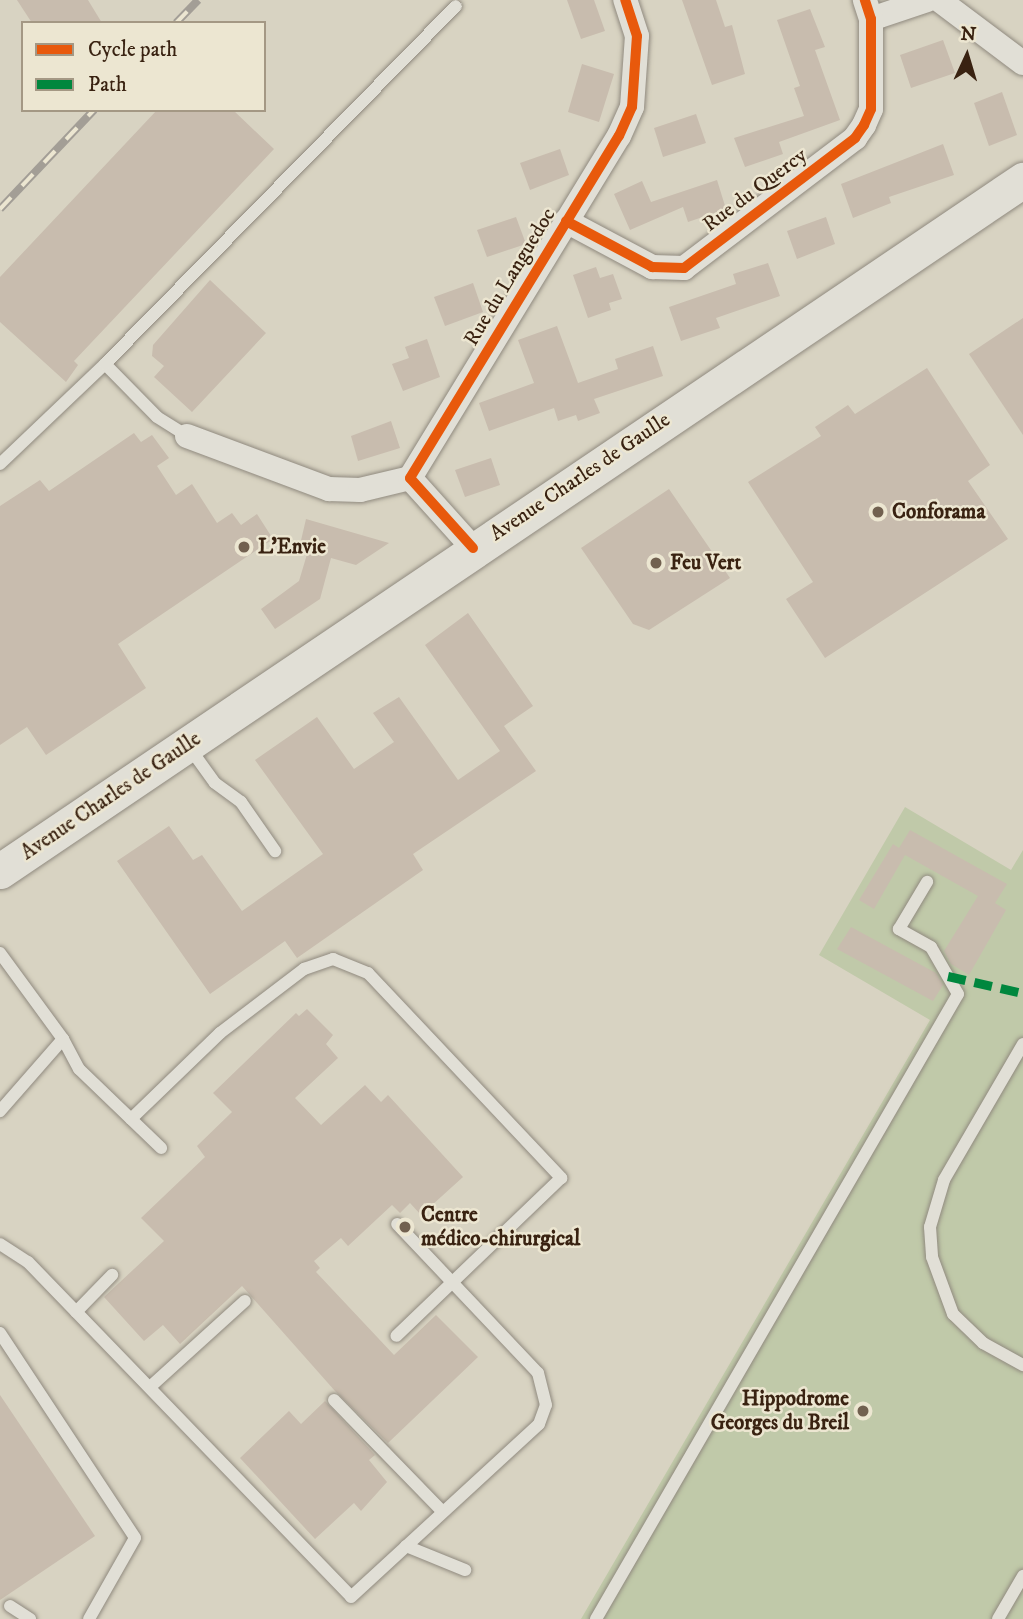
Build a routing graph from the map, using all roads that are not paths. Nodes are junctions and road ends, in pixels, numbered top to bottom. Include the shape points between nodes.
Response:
1 (625, 0) edge
2 (927, 0) edge
3 (939, 0) edge
4 (456, 6) dead end
5 (868, 10) edge
6 (1023, 64) edge
7 (1023, 180) edge
8 (566, 221) junction
9 (106, 364) junction
10 (187, 436) joint
11 (0, 464) edge
12 (410, 478) junction
13 (473, 548) junction
14 (187, 744) junction
15 (275, 851) dead end
16 (0, 871) edge
17 (927, 882) dead end
18 (0, 953) edge
19 (63, 1039) junction
20 (1023, 1044) edge
21 (0, 1111) edge
22 (131, 1119) junction
23 (161, 1148) dead end
24 (397, 1224) dead end
25 (0, 1244) edge
26 (112, 1275) dead end
27 (452, 1282) junction
28 (245, 1301) dead end
29 (76, 1312) junction
30 (0, 1334) edge
31 (396, 1336) dead end
32 (1023, 1365) edge
33 (150, 1387) junction
34 (334, 1400) dead end
35 (443, 1512) junction
36 (407, 1546) junction
37 (465, 1570) dead end
38 (1023, 1576) edge
39 (10, 1606) dead end
40 (30, 1619) edge
41 (89, 1619) edge
42 (596, 1619) edge
43 (998, 1619) edge

1 - 8 street, Rue du Languedoc via 637,36 632,107
2 - 5 street, Rue du Quercy
3 - 6 street
4 - 9 lane
5 - 8 street, Rue du Quercy via 871,108 855,138 684,268 652,267
7 - 13 main road, Avenue Charles de Gaulle
8 - 12 street, Rue du Languedoc
9 - 10 lane via 157,417
9 - 11 lane
10 - 12 street via 329,489 360,490
12 - 13 street
13 - 14 main road, Avenue Charles de Gaulle
14 - 15 lane via 215,783 241,802
14 - 16 main road, Avenue Charles de Gaulle
17 - 42 lane via 899,929 931,947 958,994
18 - 19 lane
19 - 21 lane
19 - 22 lane via 79,1069
20 - 32 lane via 944,1180 930,1227 932,1257 953,1314 983,1343
22 - 23 lane
22 - 27 lane via 220,1032 304,969 333,959 368,973 561,1178
24 - 27 lane
25 - 29 lane via 28,1262
26 - 29 lane
27 - 31 lane
27 - 35 lane via 538,1373 546,1405 539,1424
28 - 33 lane
29 - 33 lane
30 - 41 lane via 135,1538
33 - 36 lane via 351,1597
34 - 35 lane
35 - 36 lane
36 - 37 lane
38 - 43 lane
39 - 40 lane

